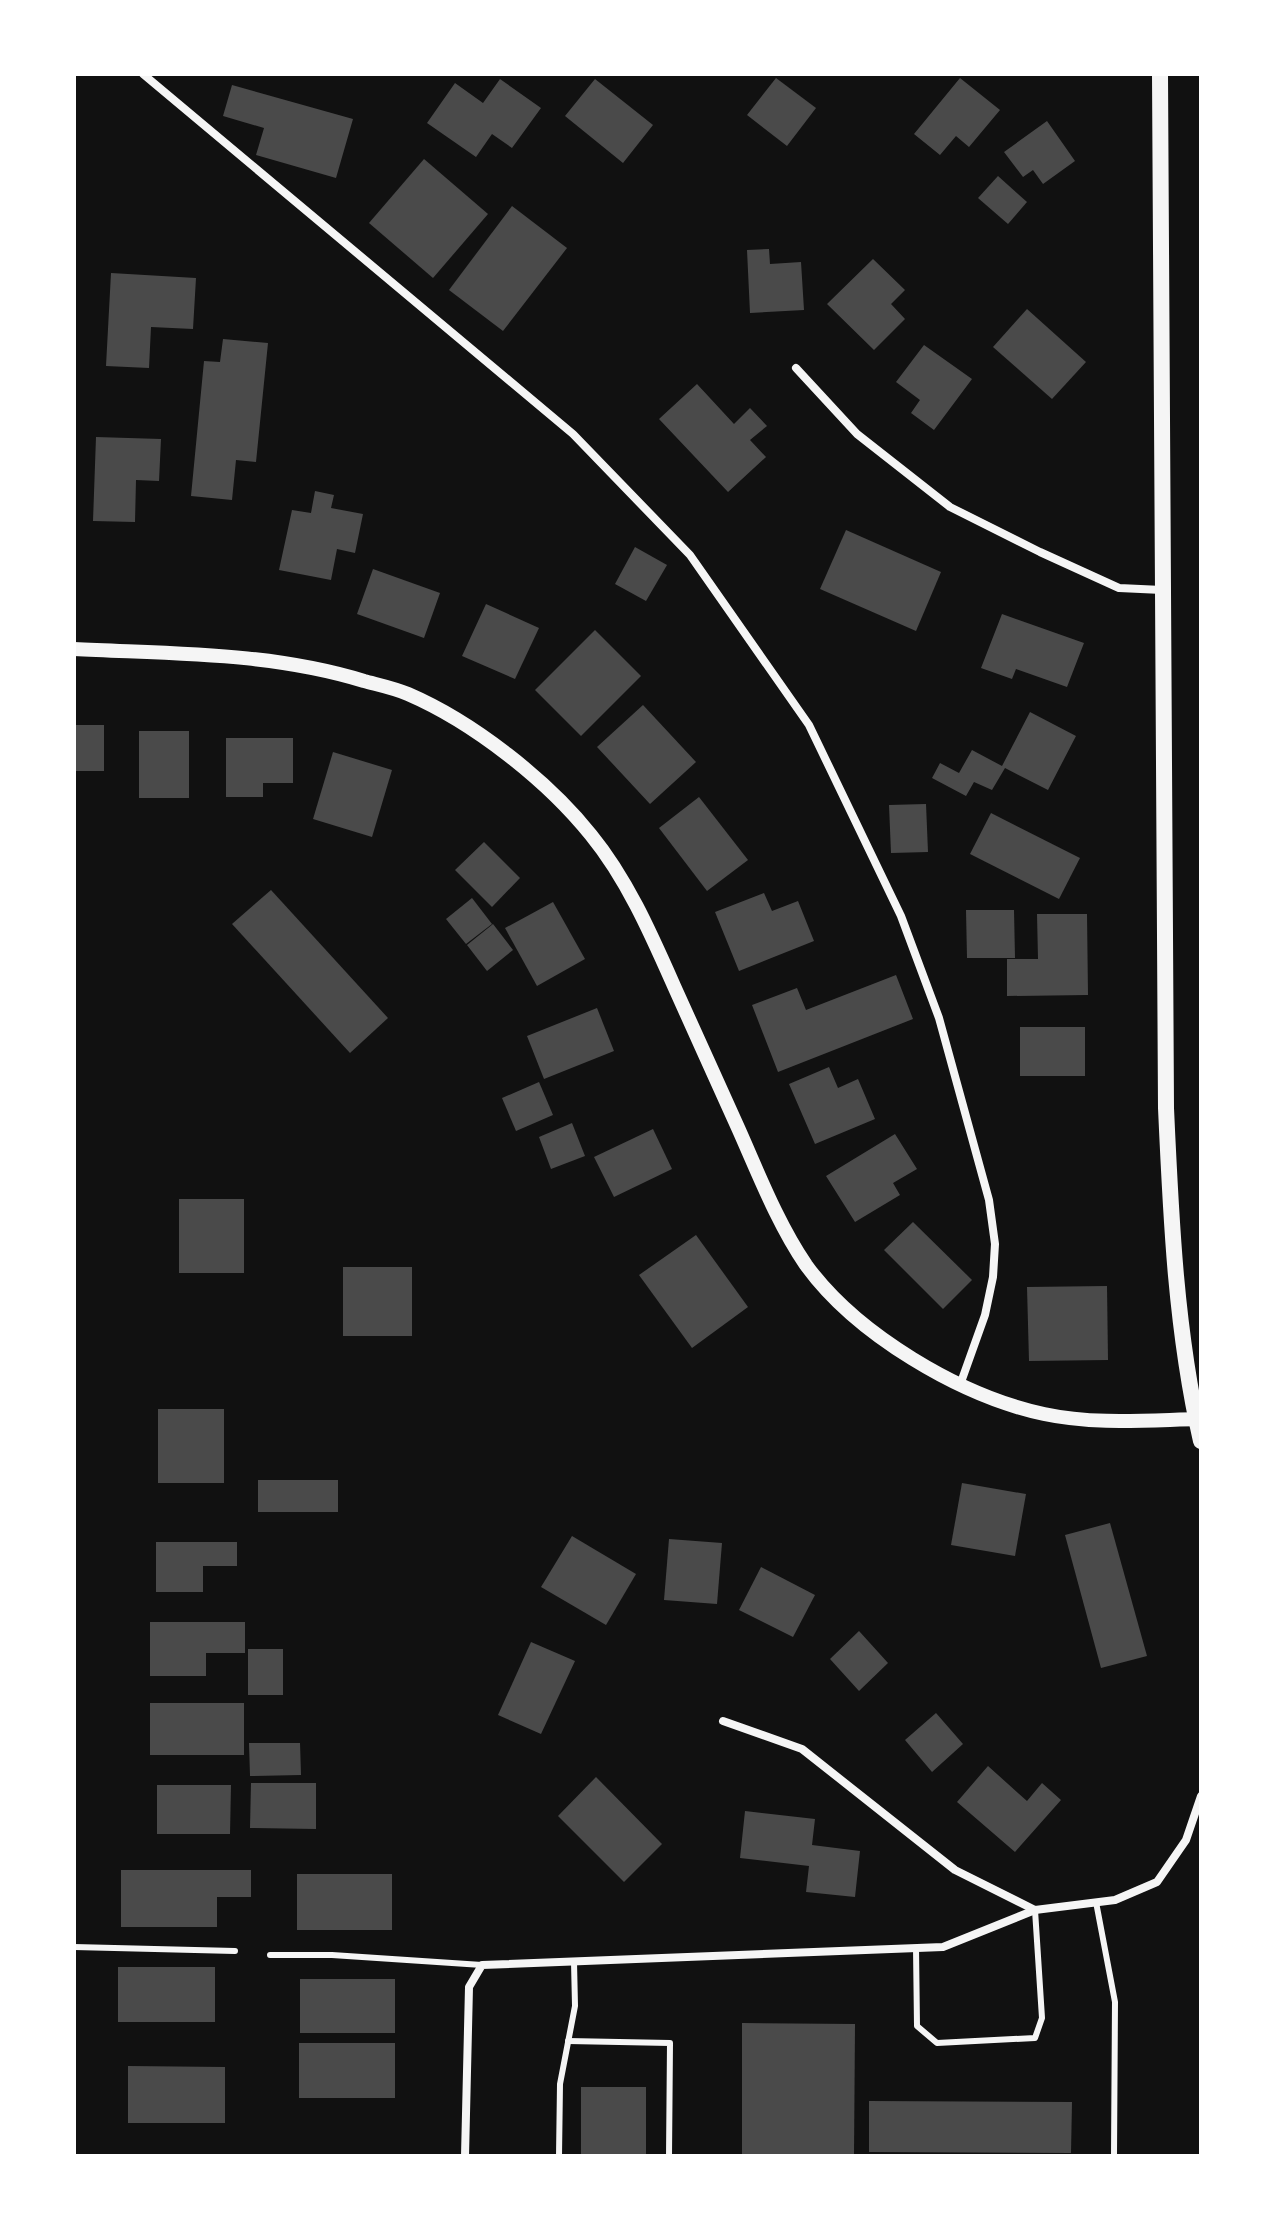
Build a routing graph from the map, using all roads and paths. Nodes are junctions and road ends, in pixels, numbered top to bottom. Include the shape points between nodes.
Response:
1 (143, 74) edge
2 (1160, 74) edge
3 (796, 368) dead end
4 (1162, 590) junction
5 (74, 649) edge
6 (960, 1385) junction
7 (1198, 1419) edge
8 (1201, 1441) edge
9 (723, 1721) dead end
10 (1201, 1796) edge
11 (1096, 1902) junction
12 (1035, 1910) junction
13 (74, 1947) edge
14 (916, 1948) junction
15 (235, 1951) dead end
16 (270, 1955) dead end
17 (574, 1962) junction
18 (482, 1965) junction
19 (568, 2041) junction
20 (465, 2156) edge
21 (559, 2156) edge
22 (669, 2156) edge
23 (1114, 2156) edge

1 - 6 street via 573,434 690,555 809,725 901,916 939,1018 989,1200 993,1277
2 - 4 main road
3 - 4 street via 857,434 950,507 1119,588
4 - 7 main road via 1169,1188 1179,1315
5 - 6 street via 260,658 326,669 407,693 459,721 544,786 591,835 625,885 805,1263 834,1299 872,1329
6 - 7 street via 1042,1414 1090,1421
7 - 8 main road
9 - 12 street via 802,1749 955,1870
10 - 11 street via 1186,1840 1157,1882 1115,1900
11 - 12 street
11 - 23 lane via 1115,2002
12 - 14 street via 943,1947
12 - 14 lane via 1042,2018 1035,2038 937,2043 917,2026
13 - 15 lane
14 - 17 street
16 - 18 lane
17 - 18 street
17 - 19 lane via 575,2006
18 - 20 street via 469,1987
19 - 21 lane via 560,2084
19 - 22 lane via 670,2043

